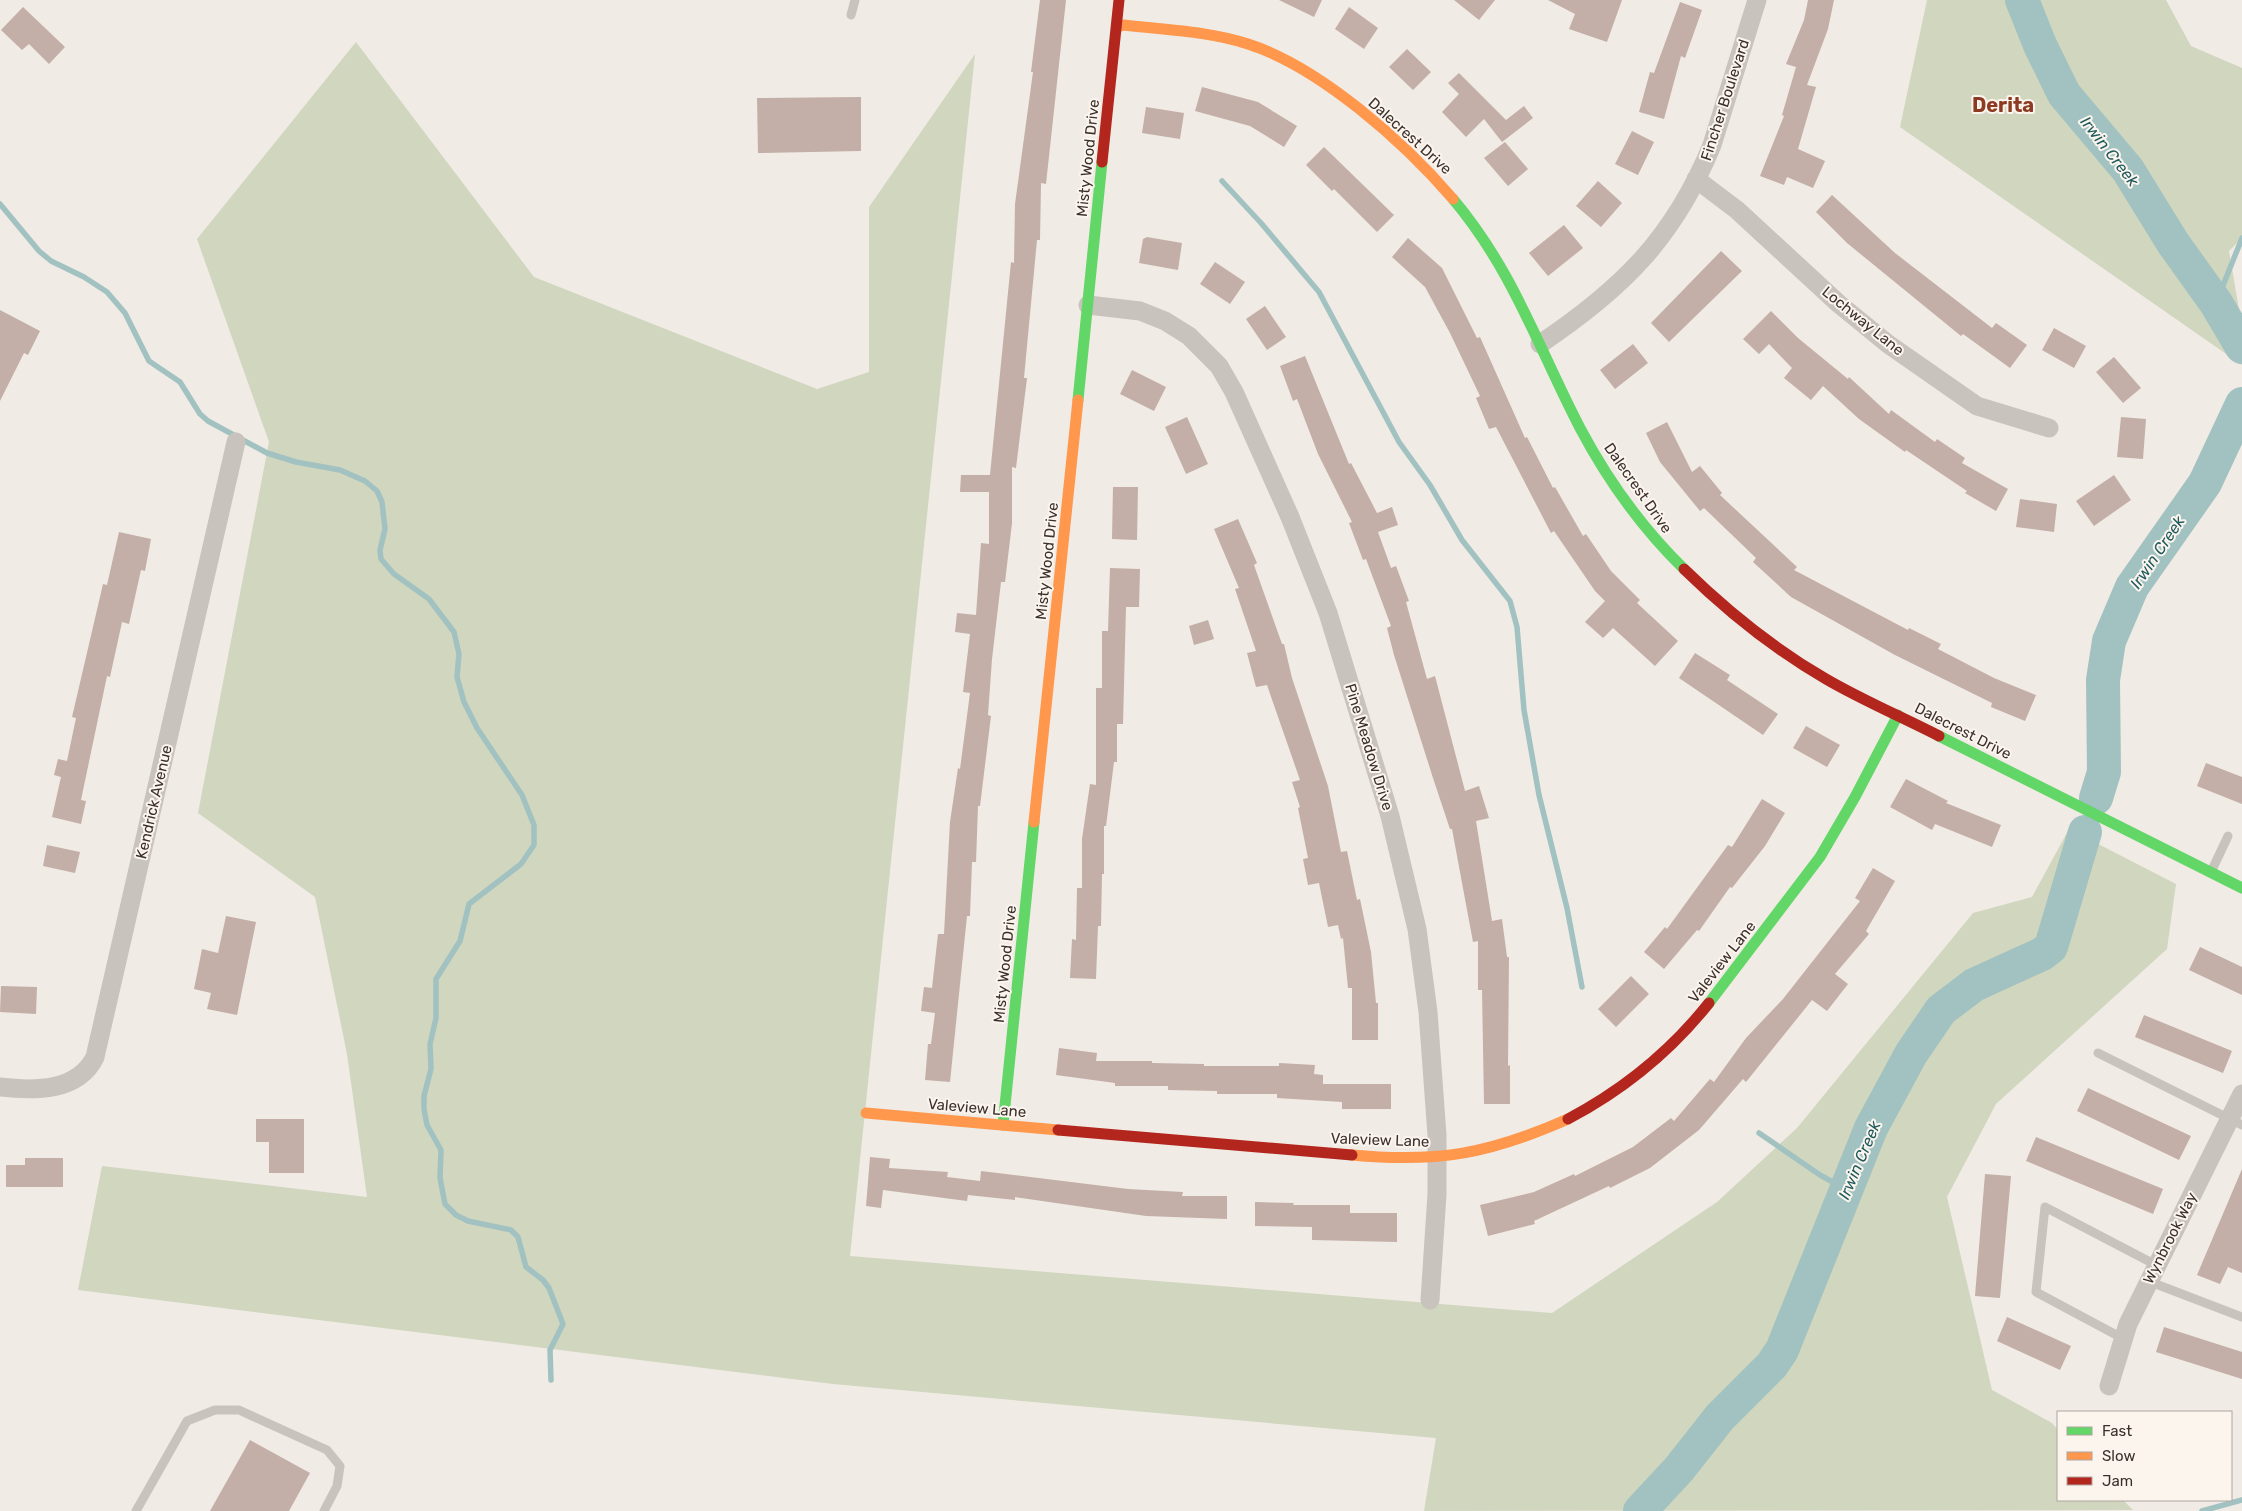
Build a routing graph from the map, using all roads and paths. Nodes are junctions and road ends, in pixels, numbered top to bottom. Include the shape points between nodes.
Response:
1 (855, 0) edge
2 (1119, 0) edge
3 (1757, 0) edge
4 (851, 15) dead end
5 (1116, 27) junction
6 (1696, 179) junction
7 (1088, 305) junction
8 (1540, 344) junction
9 (2049, 428) dead end
10 (236, 442) dead end
11 (1898, 715) junction
12 (2228, 836) dead end
13 (2211, 872) junction
14 (2242, 888) edge
15 (2098, 1053) dead end
16 (0, 1087) edge
17 (2242, 1094) edge
18 (866, 1113) dead end
19 (2236, 1122) edge
20 (1003, 1125) junction
21 (1437, 1158) junction
22 (2152, 1273) junction
23 (1430, 1300) dead end
24 (2242, 1318) edge
25 (2122, 1338) junction
26 (2108, 1386) dead end
27 (136, 1511) edge
28 (324, 1511) edge

1 - 4 lane
2 - 5 street, Misty Wood Drive
3 - 6 street, Fincher Boulevard via 1712,145
5 - 7 street, Misty Wood Drive
5 - 8 street, Dalecrest Drive via 1124,25 1219,36 1249,44 1309,72 1336,91 1418,160 1454,198 1512,284
6 - 8 street, Fincher Boulevard via 1671,223 1626,278 1578,318
6 - 9 street, Lochway Lane via 1737,210 1888,344 1977,406
7 - 20 street, Misty Wood Drive
7 - 21 street, Pine Meadow Drive via 1140,311 1164,321 1189,336 1210,356 1234,392 1290,517 1344,662 1402,860 1424,976
8 - 11 street, Dalecrest Drive via 1578,424 1606,473 1662,548 1732,616 1776,648 1826,679
10 - 16 street, Kendrick Avenue via 95,1057 85,1072 67,1083 49,1088
11 - 13 street, Dalecrest Drive
11 - 21 street, Valeview Lane via 1849,808 1807,876 1699,1016 1662,1055 1634,1079 1573,1117 1502,1144
12 - 13 lane
13 - 14 street, Dalecrest Drive
15 - 19 lane
17 - 19 street, Wynbrook Way
18 - 20 street, Valeview Lane
19 - 22 street, Wynbrook Way
20 - 21 street, Valeview Lane via 1382,1158
21 - 23 street, Pine Meadow Drive
22 - 24 lane
22 - 25 street, Wynbrook Way
22 - 25 lane via 2045,1207 2036,1292
25 - 26 street, Wynbrook Way
27 - 28 lane via 187,1421 215,1410 239,1410 327,1450 340,1466 337,1486

